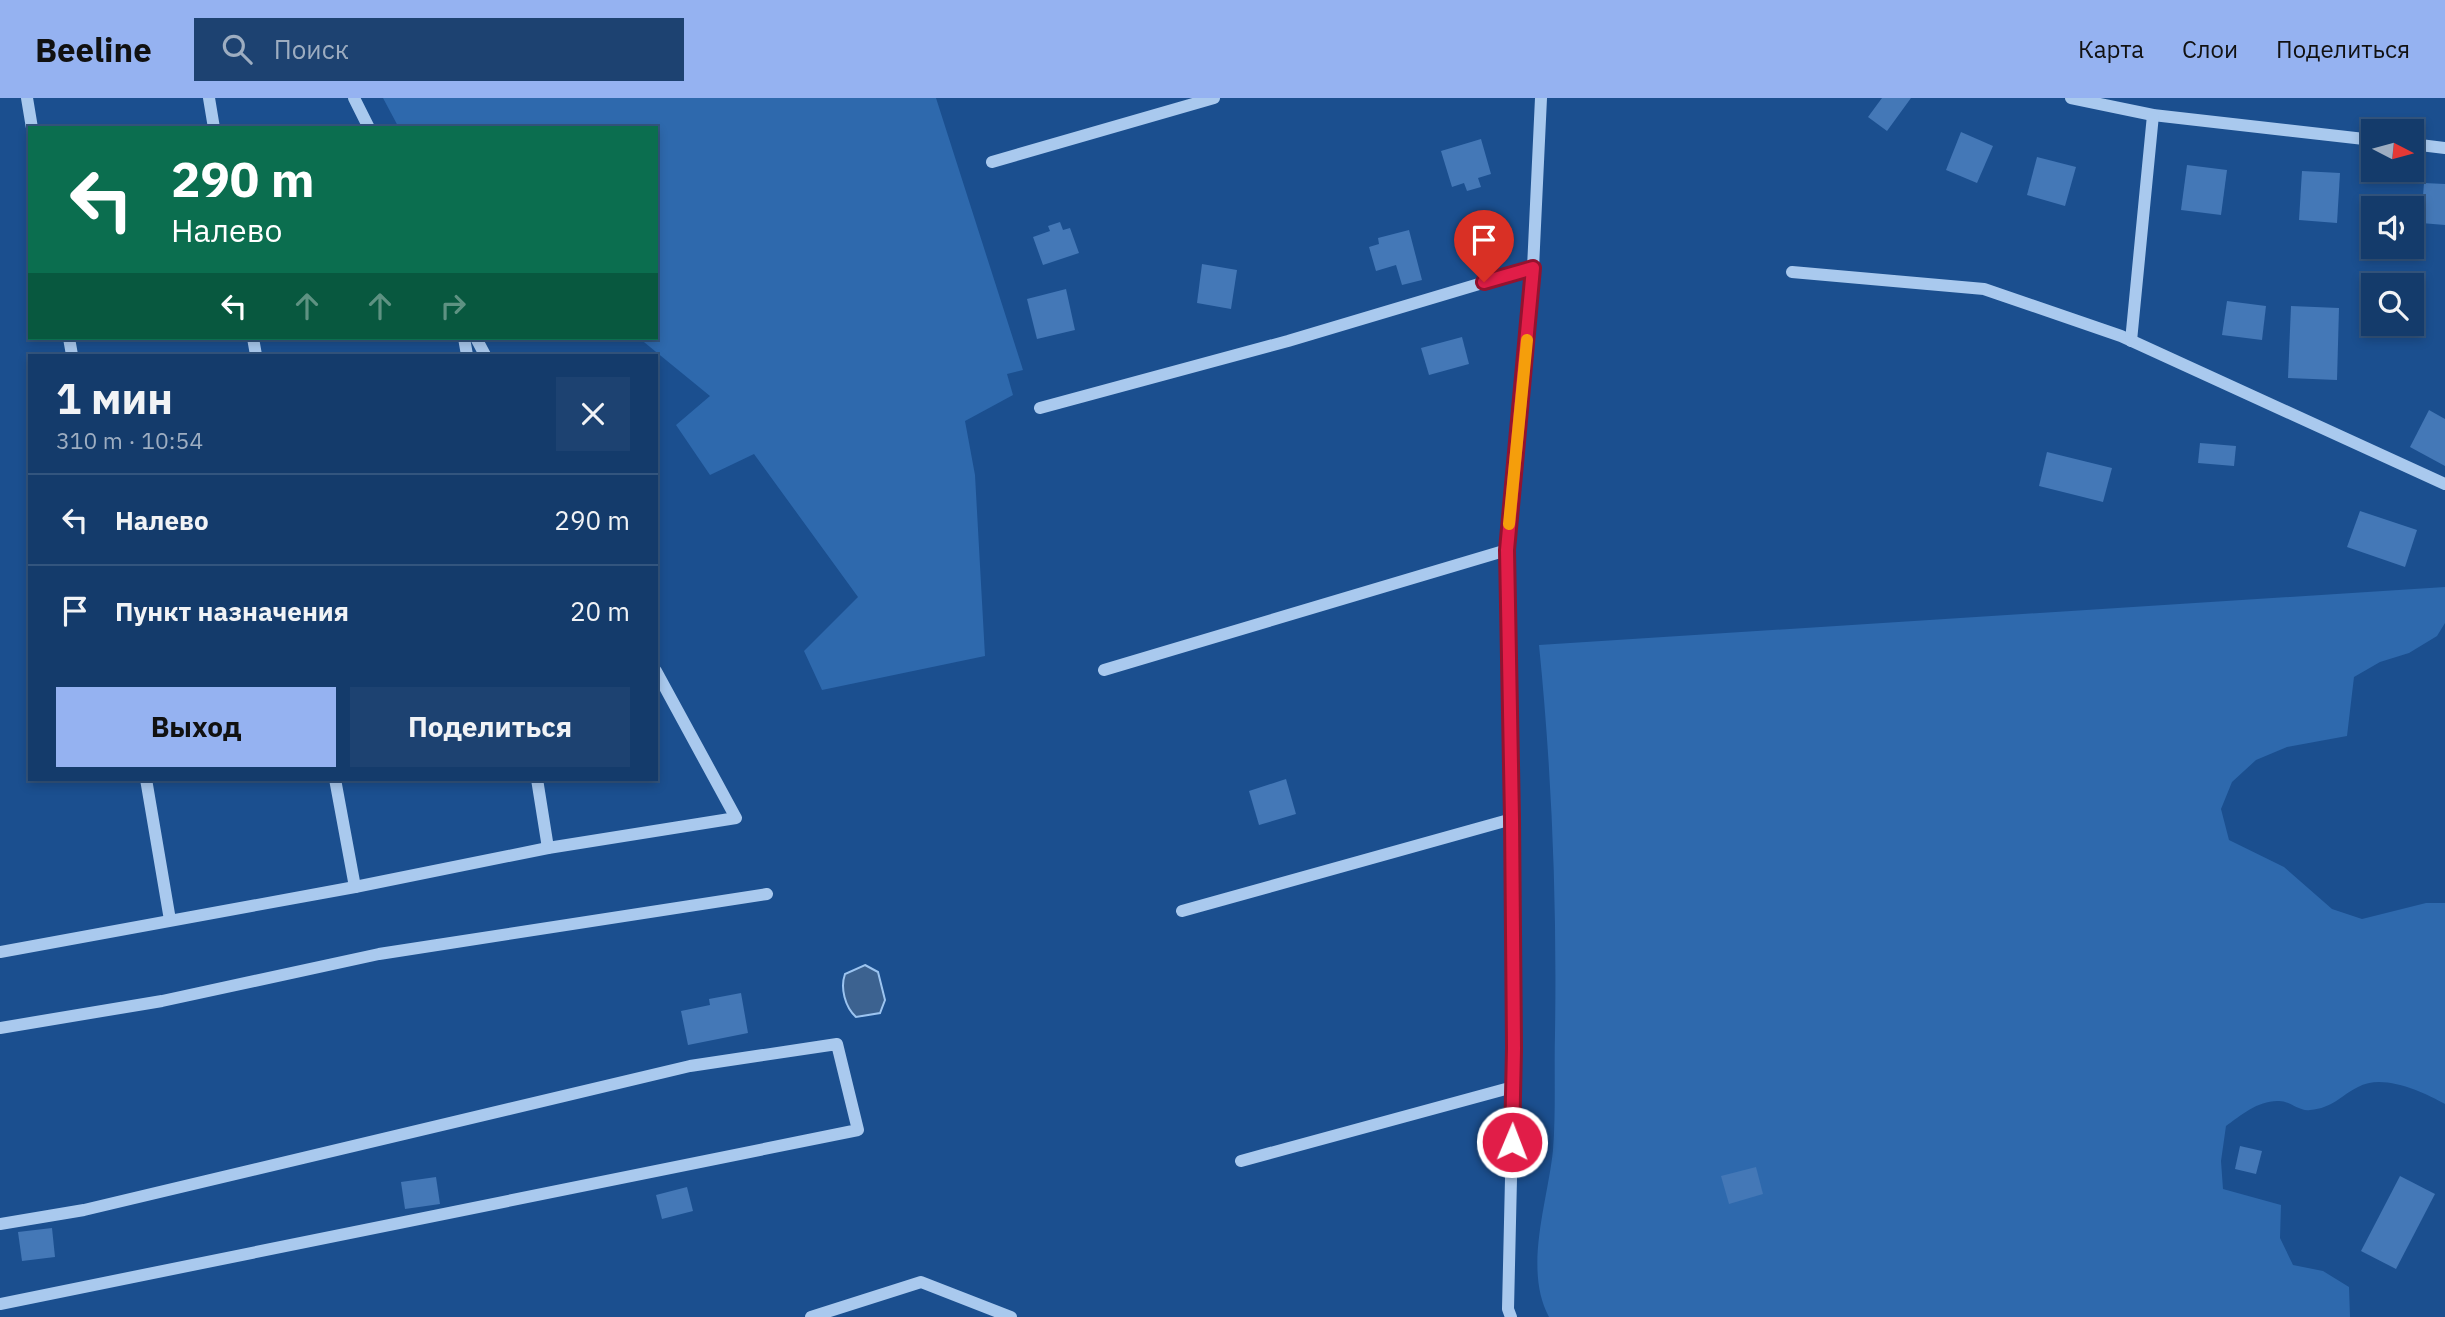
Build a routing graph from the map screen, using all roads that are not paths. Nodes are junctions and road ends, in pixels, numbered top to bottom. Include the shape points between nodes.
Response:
1 (27, 98) edge
2 (209, 98) edge
3 (354, 98) edge
4 (1214, 98) edge
5 (1541, 98) edge
6 (2071, 98) edge
7 (2153, 116) junction
8 (32, 126) edge
9 (214, 126) edge
10 (368, 126) edge
11 (2361, 138) edge
12 (2424, 145) edge
13 (2445, 148) edge
14 (992, 162) dead end
15 (1533, 268) junction
16 (1792, 272) dead end
17 (2131, 341) junction
18 (1040, 408) dead end
19 (2445, 484) edge
20 (1507, 550) junction
21 (1104, 670) dead end
22 (658, 675) edge
23 (146, 781) edge
24 (335, 781) edge
25 (537, 781) edge
26 (1512, 819) junction
27 (548, 848) junction
28 (355, 887) junction
29 (767, 894) dead end
30 (1182, 911) dead end
31 (170, 920) junction
32 (0, 952) edge
33 (0, 1028) edge
34 (1513, 1087) junction
35 (1241, 1161) dead end
36 (0, 1224) edge
37 (0, 1304) edge
38 (811, 1317) edge
39 (1011, 1317) edge
40 (1511, 1317) edge

1 - 8 street
2 - 9 street
3 - 10 street
4 - 14 street
5 - 15 street
6 - 7 street
7 - 11 street
7 - 17 street
12 - 13 street
15 - 18 street
15 - 20 street
16 - 17 street via 1984,289
17 - 19 street
20 - 21 street
20 - 26 street
22 - 27 street via 736,818
23 - 31 street
24 - 28 street
25 - 27 street
26 - 30 street
26 - 34 street
27 - 28 street
28 - 31 street
29 - 33 street via 379,954 162,1001
31 - 32 street
34 - 35 street
34 - 40 street
36 - 37 street via 84,1210 690,1066 837,1044 858,1130
38 - 39 street via 921,1282

